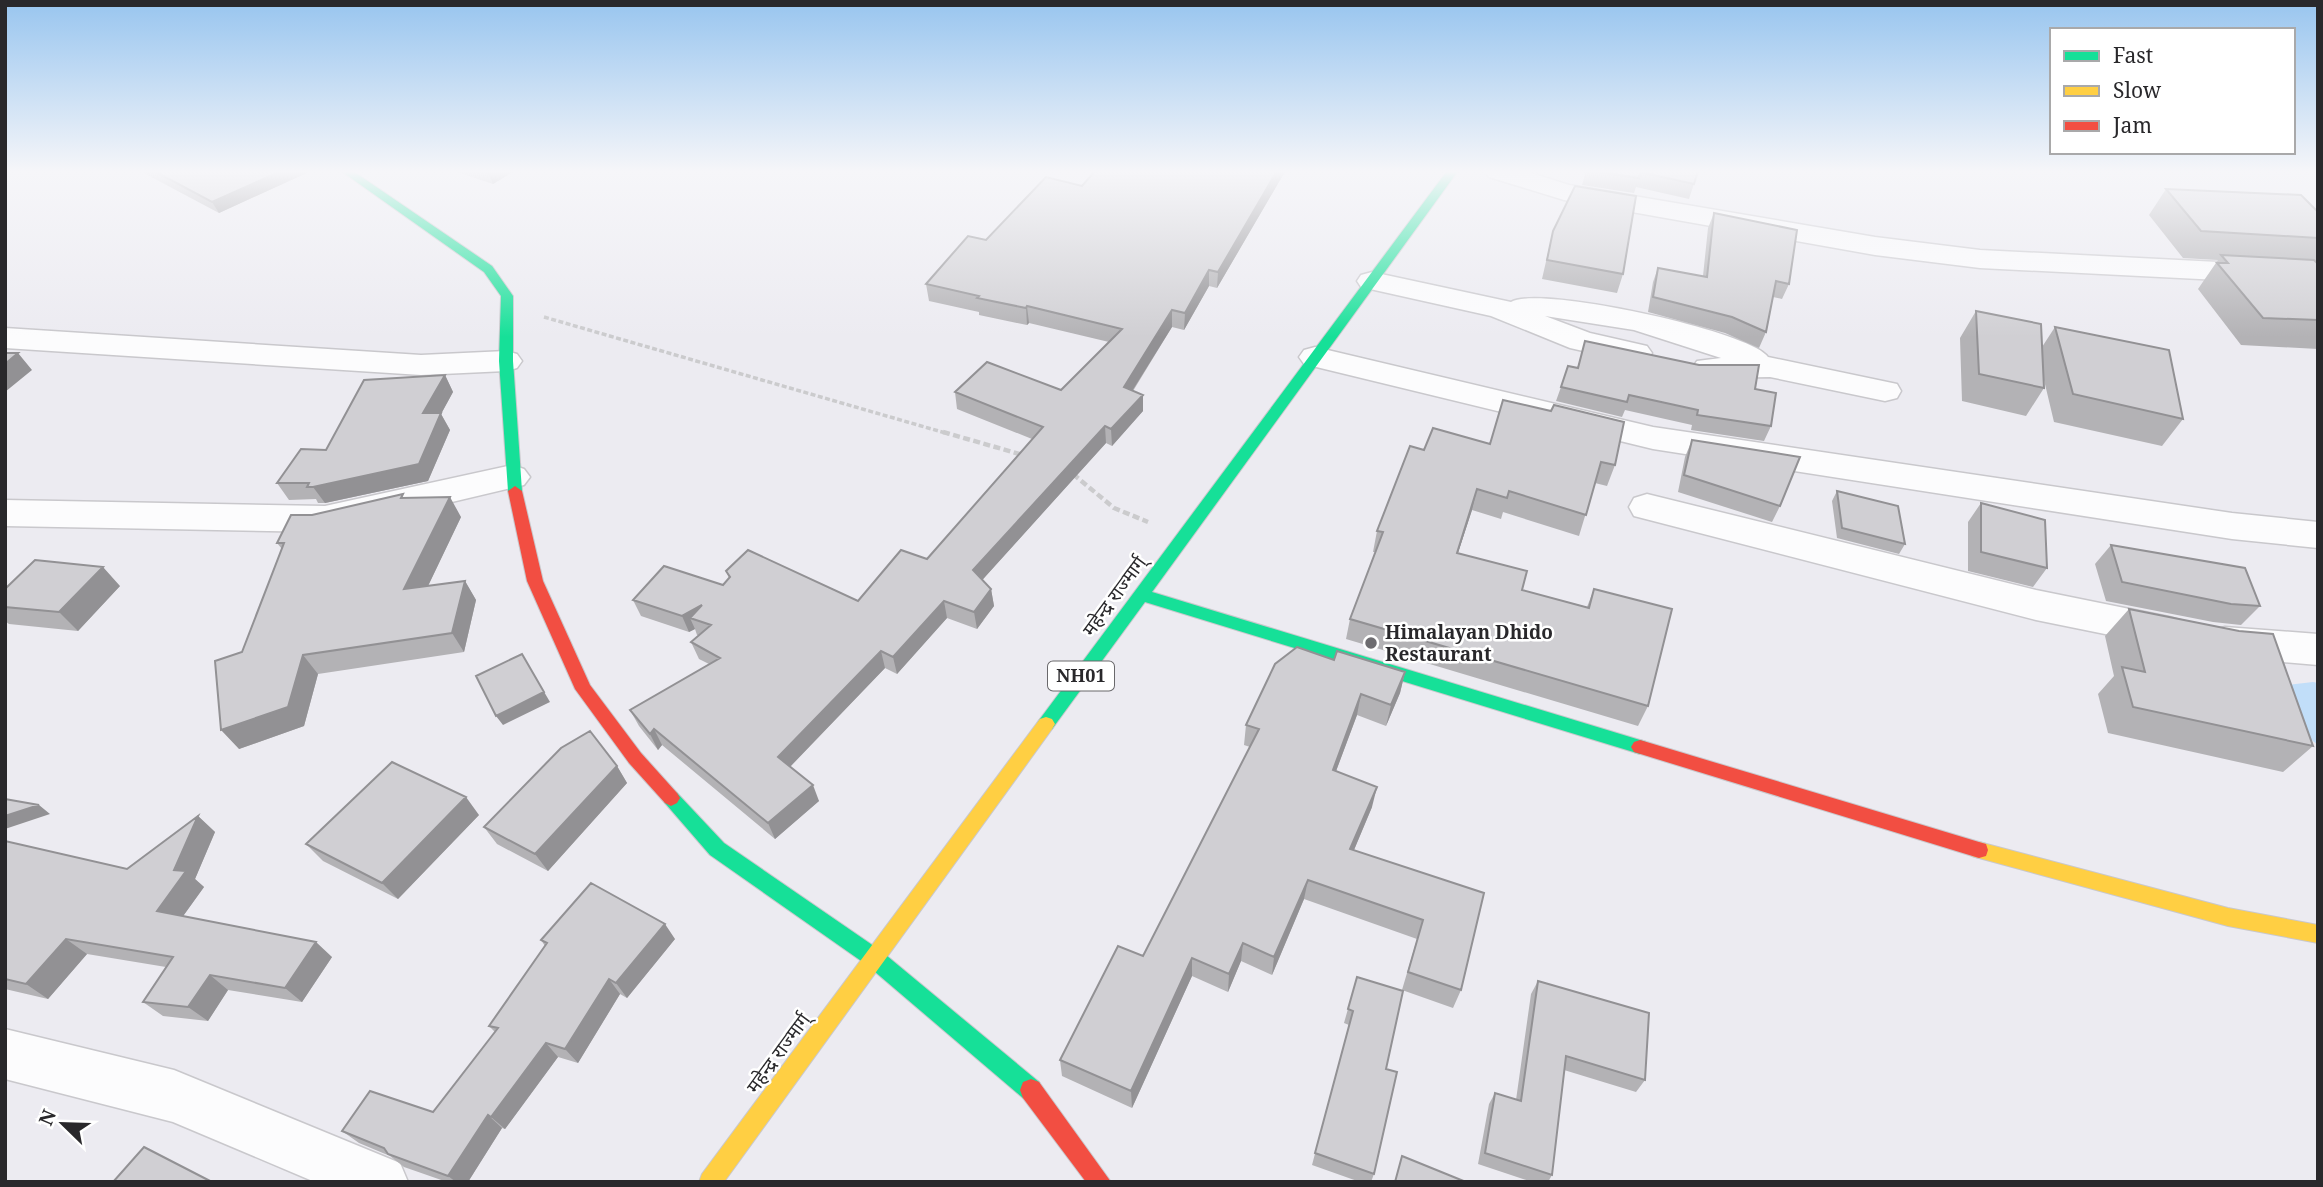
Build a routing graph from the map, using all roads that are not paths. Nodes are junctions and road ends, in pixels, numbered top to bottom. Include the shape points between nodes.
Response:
1 (426, 226) edge
2 (1412, 226) edge
3 (1762, 226) edge
4 (2318, 276) edge
5 (1372, 281) junction
6 (1500, 309) junction
7 (5, 338) edge
8 (1315, 357) junction
9 (506, 361) junction
10 (1770, 367) junction
11 (1885, 391) dead end
12 (512, 477) junction
13 (1647, 508) dead end
14 (5, 513) edge
15 (2318, 535) edge
16 (1141, 596) junction
17 (2318, 650) edge
18 (2318, 934) edge
19 (874, 958) junction
20 (5, 1054) edge
21 (381, 1182) edge
22 (710, 1182) edge
23 (1100, 1182) edge

1 - 9 main road via 488,269 507,296
2 - 5 main road, महेन्द्र राज्मार्ग् / NH01
3 - 4 street via 1980,259
5 - 6 street
5 - 8 main road, महेन्द्र राज्मार्ग् / NH01
6 - 10 street via 1555,308 1606,316 1731,349
6 - 10 street via 1581,341 1675,363
7 - 9 street via 421,365
8 - 15 street via 1653,438 2218,524
8 - 16 main road, महेन्द्र राज्मार्ग् / NH01
9 - 12 main road
10 - 11 street
12 - 14 street via 325,519
12 - 19 main road via 535,581 583,689 635,758 717,849
13 - 17 street via 2036,605 2213,640
16 - 18 main road via 1966,846 2228,916
16 - 19 main road, महेन्द्र राज्मार्ग् / NH01
19 - 22 main road, महेन्द्र राज्मार्ग् / NH01
19 - 23 main road via 1035,1094
20 - 21 street via 174,1096

